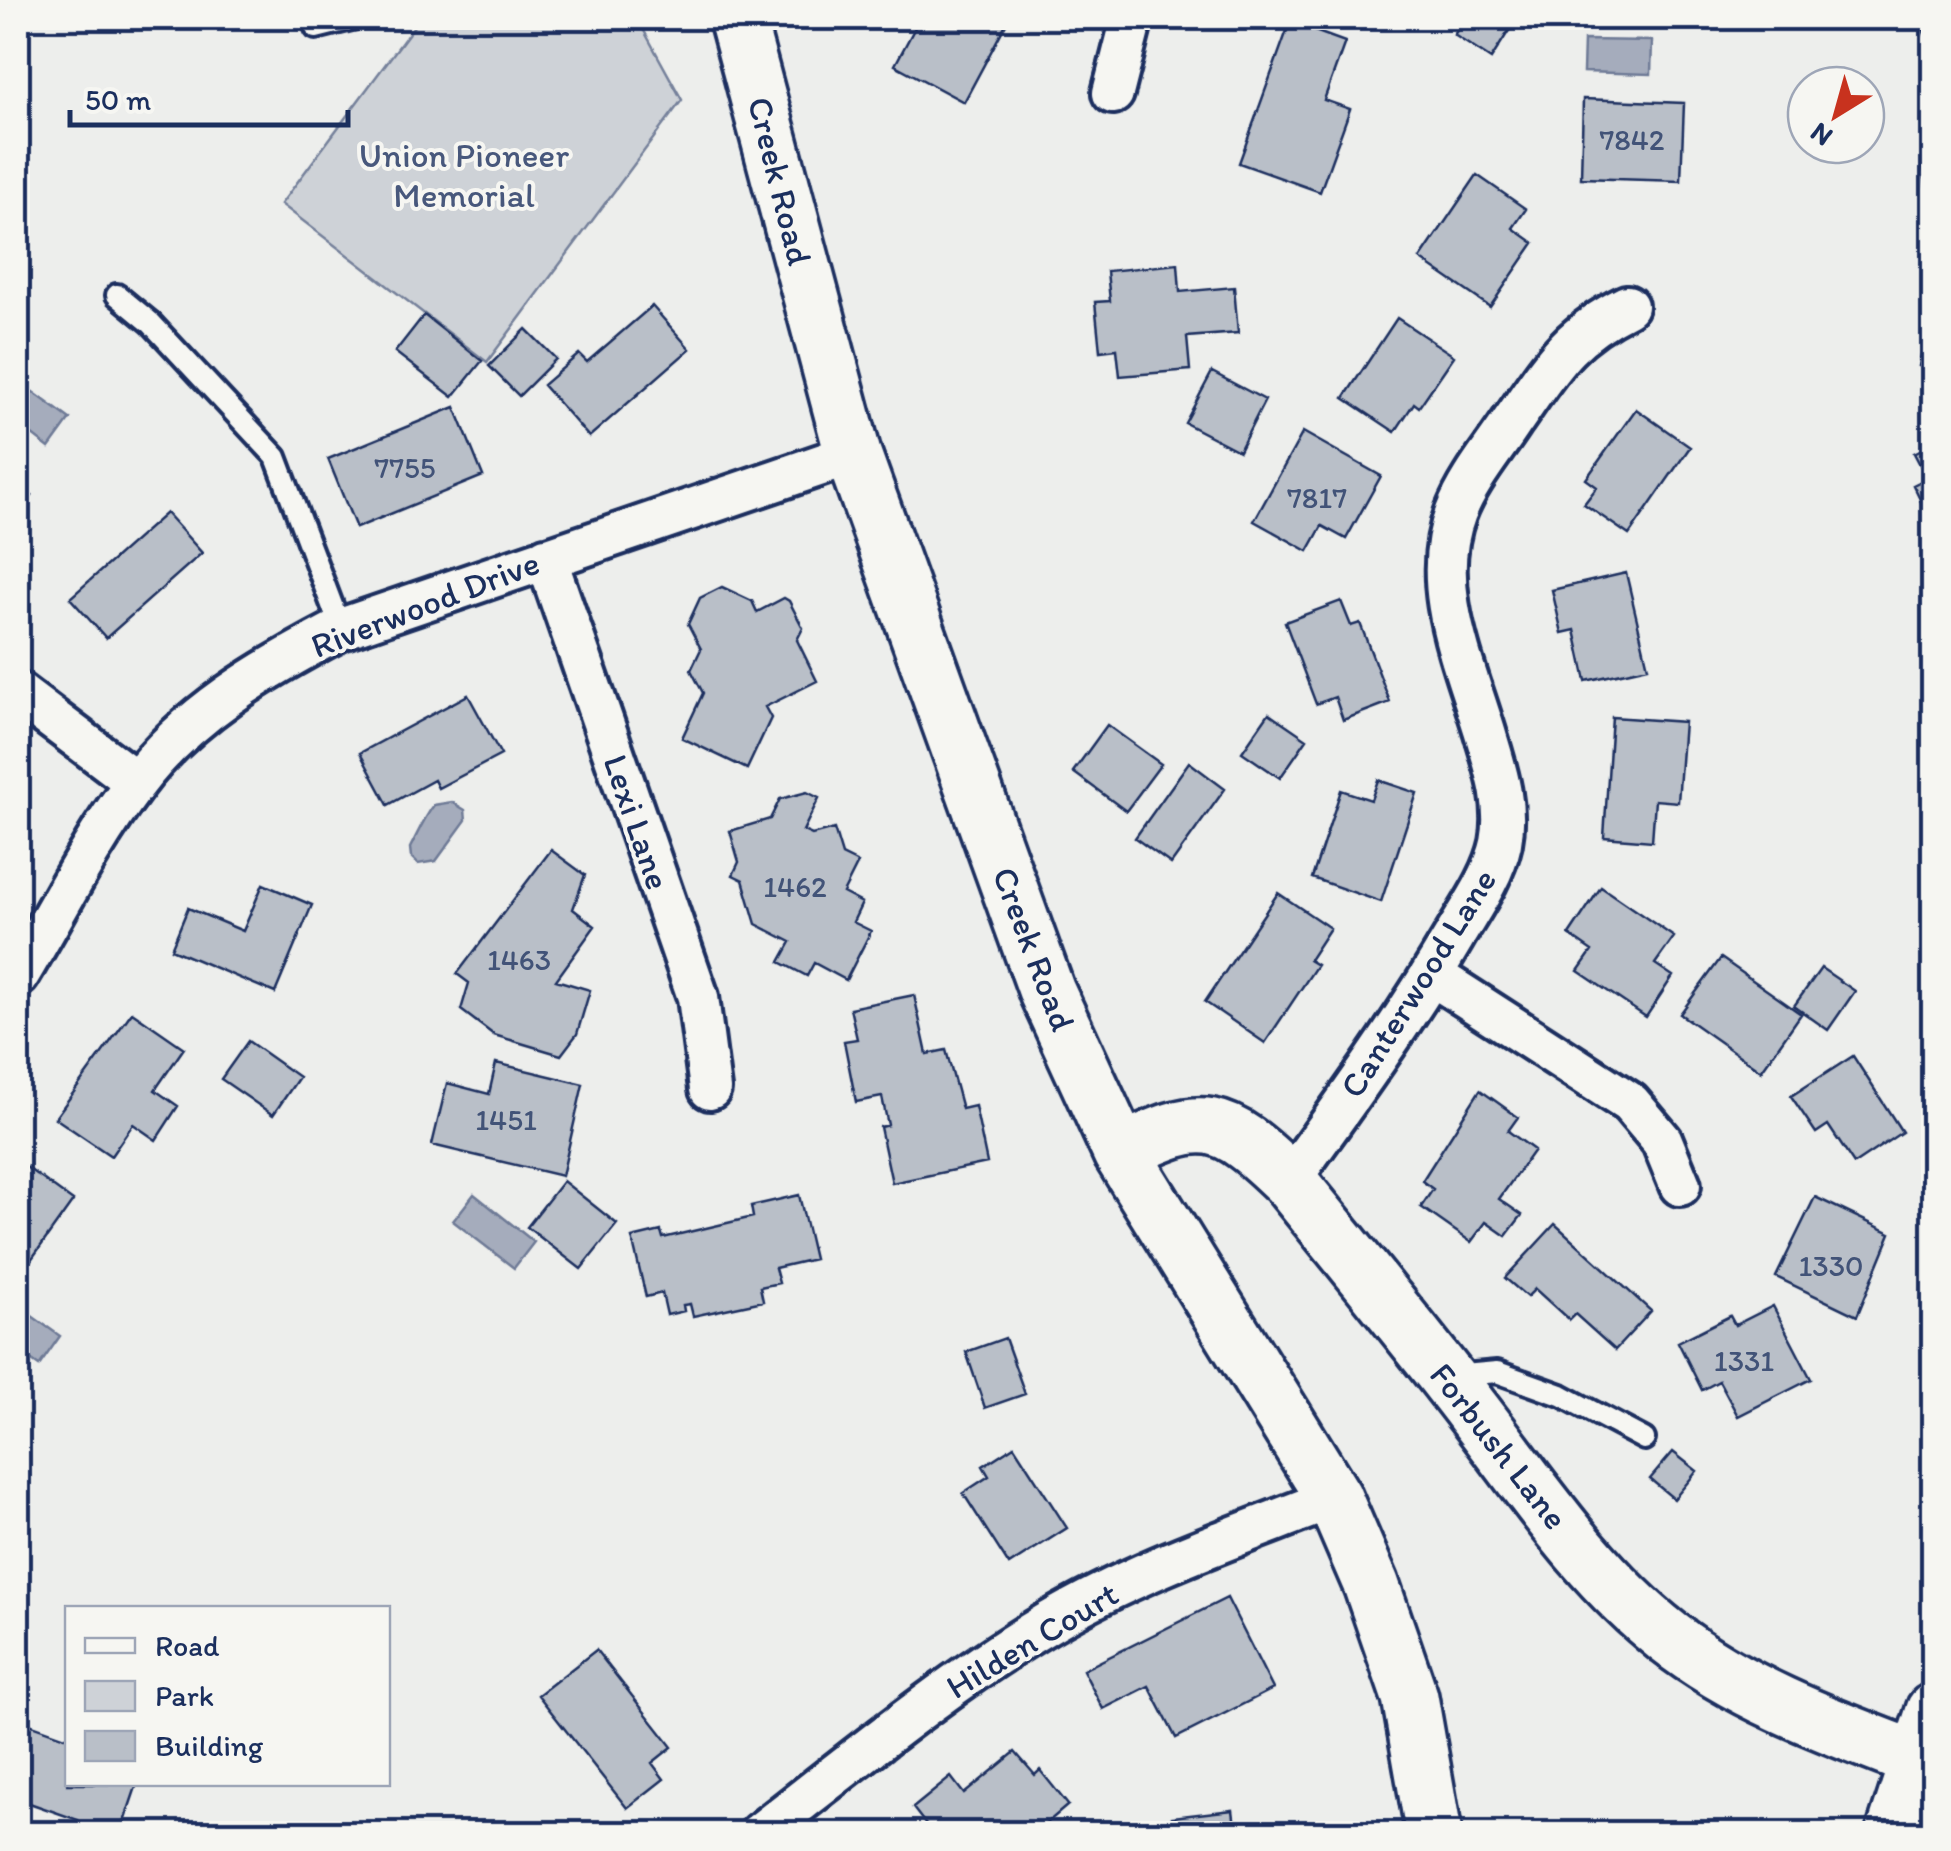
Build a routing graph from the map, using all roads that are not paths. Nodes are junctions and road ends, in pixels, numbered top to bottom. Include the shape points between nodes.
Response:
1 (356, 18) edge
2 (738, 18) edge
3 (1132, 18) edge
4 (316, 28) dead end
5 (1113, 93) dead end
6 (117, 296) dead end
7 (1627, 306) dead end
8 (853, 454) junction
9 (546, 558) junction
10 (341, 629) junction
11 (18, 693) edge
12 (136, 782) junction
13 (1432, 974) junction
14 (18, 976) edge
15 (710, 1089) dead end
16 (1121, 1153) junction
17 (1289, 1181) junction
18 (1680, 1185) dead end
19 (1446, 1377) junction
20 (1644, 1440) dead end
21 (1334, 1498) junction
22 (1927, 1745) edge
23 (758, 1834) edge
24 (1434, 1834) edge
25 (1894, 1834) edge

1 - 4 lane
2 - 8 street, Creek Road
3 - 5 street
6 - 10 lane via 152,323 276,457
7 - 13 street, Canterwood Lane via 1588,326 1562,351 1456,513 1444,560 1447,603 1504,808 1488,879
8 - 9 street, Riverwood Drive
8 - 16 street, Creek Road via 1047,992
9 - 10 street, Riverwood Drive
9 - 15 street, Lexi Lane via 698,997
10 - 12 street, Riverwood Drive via 221,700
11 - 12 street
12 - 14 street, Riverwood Drive
13 - 17 street, Canterwood Lane
13 - 18 street via 1630,1103 1662,1140
16 - 17 street, Forbush Lane via 1194,1122 1236,1136
16 - 21 street, Creek Road
17 - 19 street, Forbush Lane
19 - 20 lane via 1496,1372 1561,1395
19 - 22 street, Forbush Lane via 1596,1573 1668,1637 1781,1704
21 - 23 street, Hilden Court via 1148,1572 1052,1620 974,1670
21 - 24 street, Creek Road via 1410,1696
22 - 25 street

